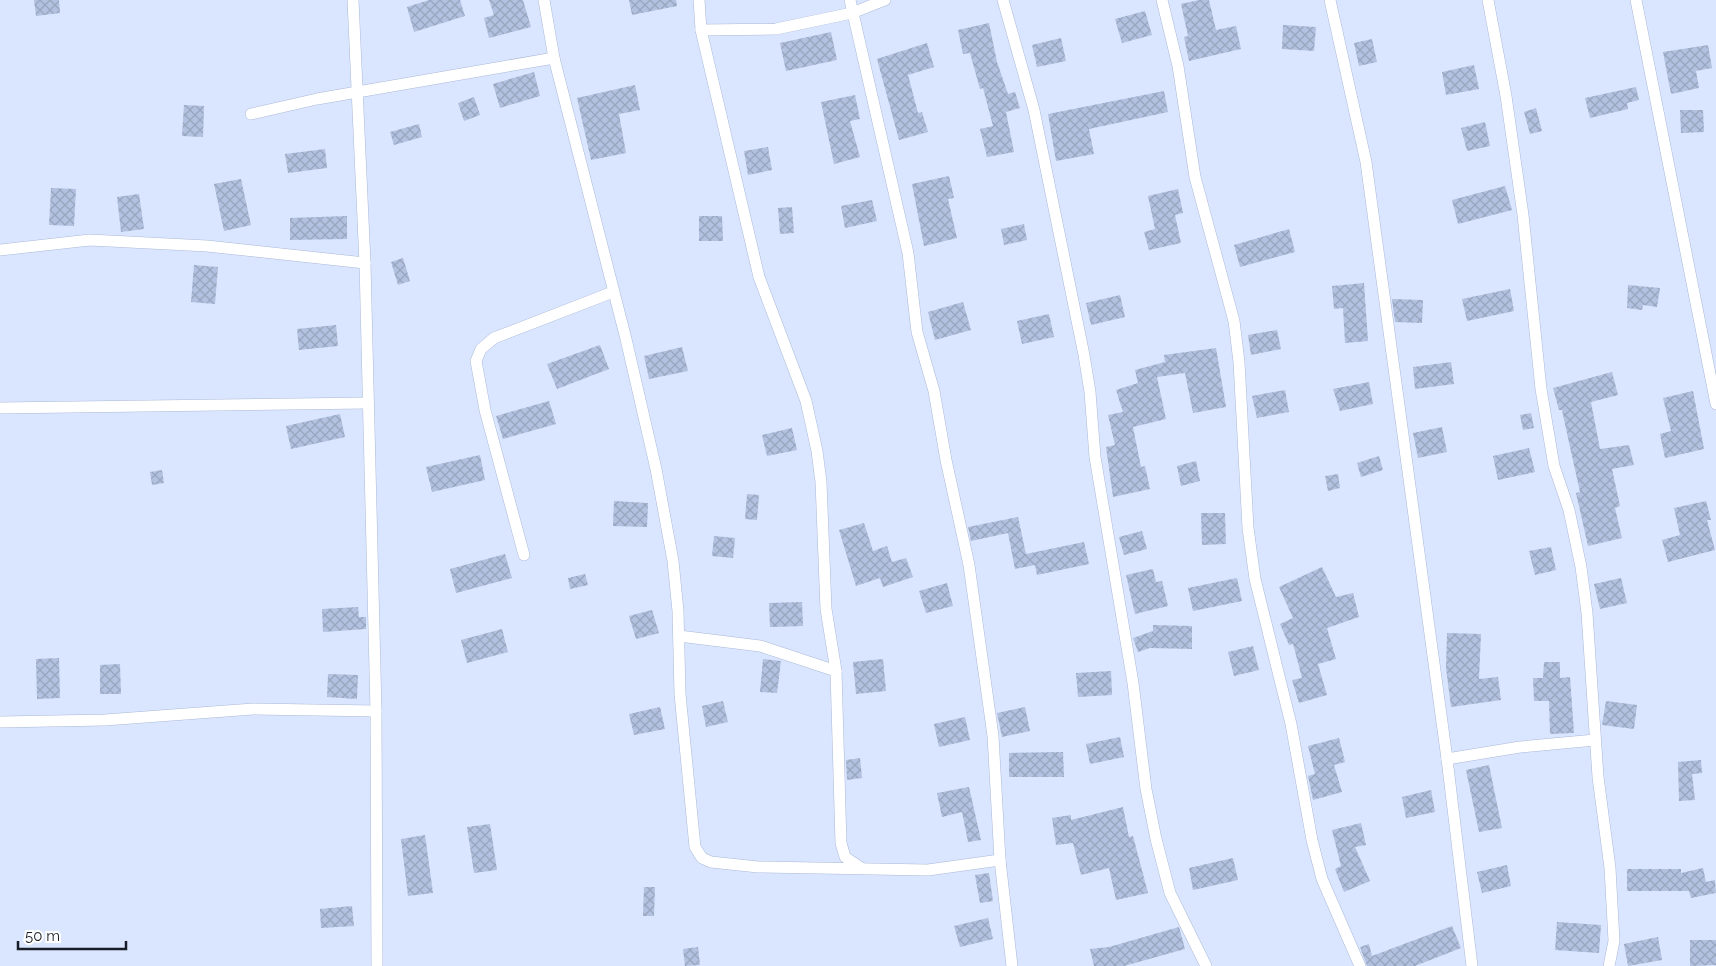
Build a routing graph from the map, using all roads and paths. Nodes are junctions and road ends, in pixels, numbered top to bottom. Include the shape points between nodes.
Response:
1 (353, 0) edge
2 (544, 0) edge
3 (699, 0) edge
4 (850, 0) edge
5 (885, 0) edge
6 (1003, 0) edge
7 (1162, 0) edge
8 (1330, 0) edge
9 (1488, 0) edge
10 (1636, 0) edge
11 (852, 13) junction
12 (701, 30) junction
13 (554, 58) junction
14 (358, 93) junction
15 (251, 114) dead end
16 (0, 250) edge
17 (365, 264) junction
18 (613, 292) junction
19 (368, 403) junction
20 (1716, 404) edge
21 (0, 408) edge
22 (524, 555) dead end
23 (679, 636) dead end
24 (836, 671) junction
25 (376, 711) junction
26 (0, 722) edge
27 (1595, 740) junction
28 (1447, 760) junction
29 (1000, 860) junction
30 (862, 869) junction
31 (377, 966) edge
32 (1012, 966) edge
33 (1206, 966) edge
34 (1360, 966) edge
35 (1472, 966) edge
36 (1610, 966) edge

1 - 14 street
2 - 13 street
3 - 12 street
4 - 11 street
5 - 11 street
6 - 33 street via 1034,110 1084,355 1095,456 1134,683 1146,789 1156,839 1170,893
7 - 34 street via 1178,66 1194,177 1234,321 1248,528 1255,579 1291,724 1322,879
8 - 28 street via 1366,162
9 - 27 street via 1519,188 1541,389 1554,466 1570,510 1582,567
10 - 20 street
11 - 12 street via 776,29
11 - 29 street via 908,253 917,332 934,391 970,565 993,736
12 - 24 street via 759,276 806,401 816,442 821,482 826,609
13 - 14 street
13 - 18 street
14 - 15 street
14 - 17 street
16 - 17 street via 90,240 207,246
17 - 19 street
18 - 22 street via 494,338 481,349 476,360 485,410
18 - 30 street via 656,469 673,561 680,694 696,847 702,858 729,865
19 - 21 street
19 - 25 street
23 - 24 street via 760,646
24 - 30 street via 841,843 848,861
25 - 26 street via 253,709 105,720
25 - 31 street
27 - 28 street via 1520,747
27 - 36 street via 1610,868 1614,941
28 - 35 street
29 - 30 street via 928,870
29 - 32 street

